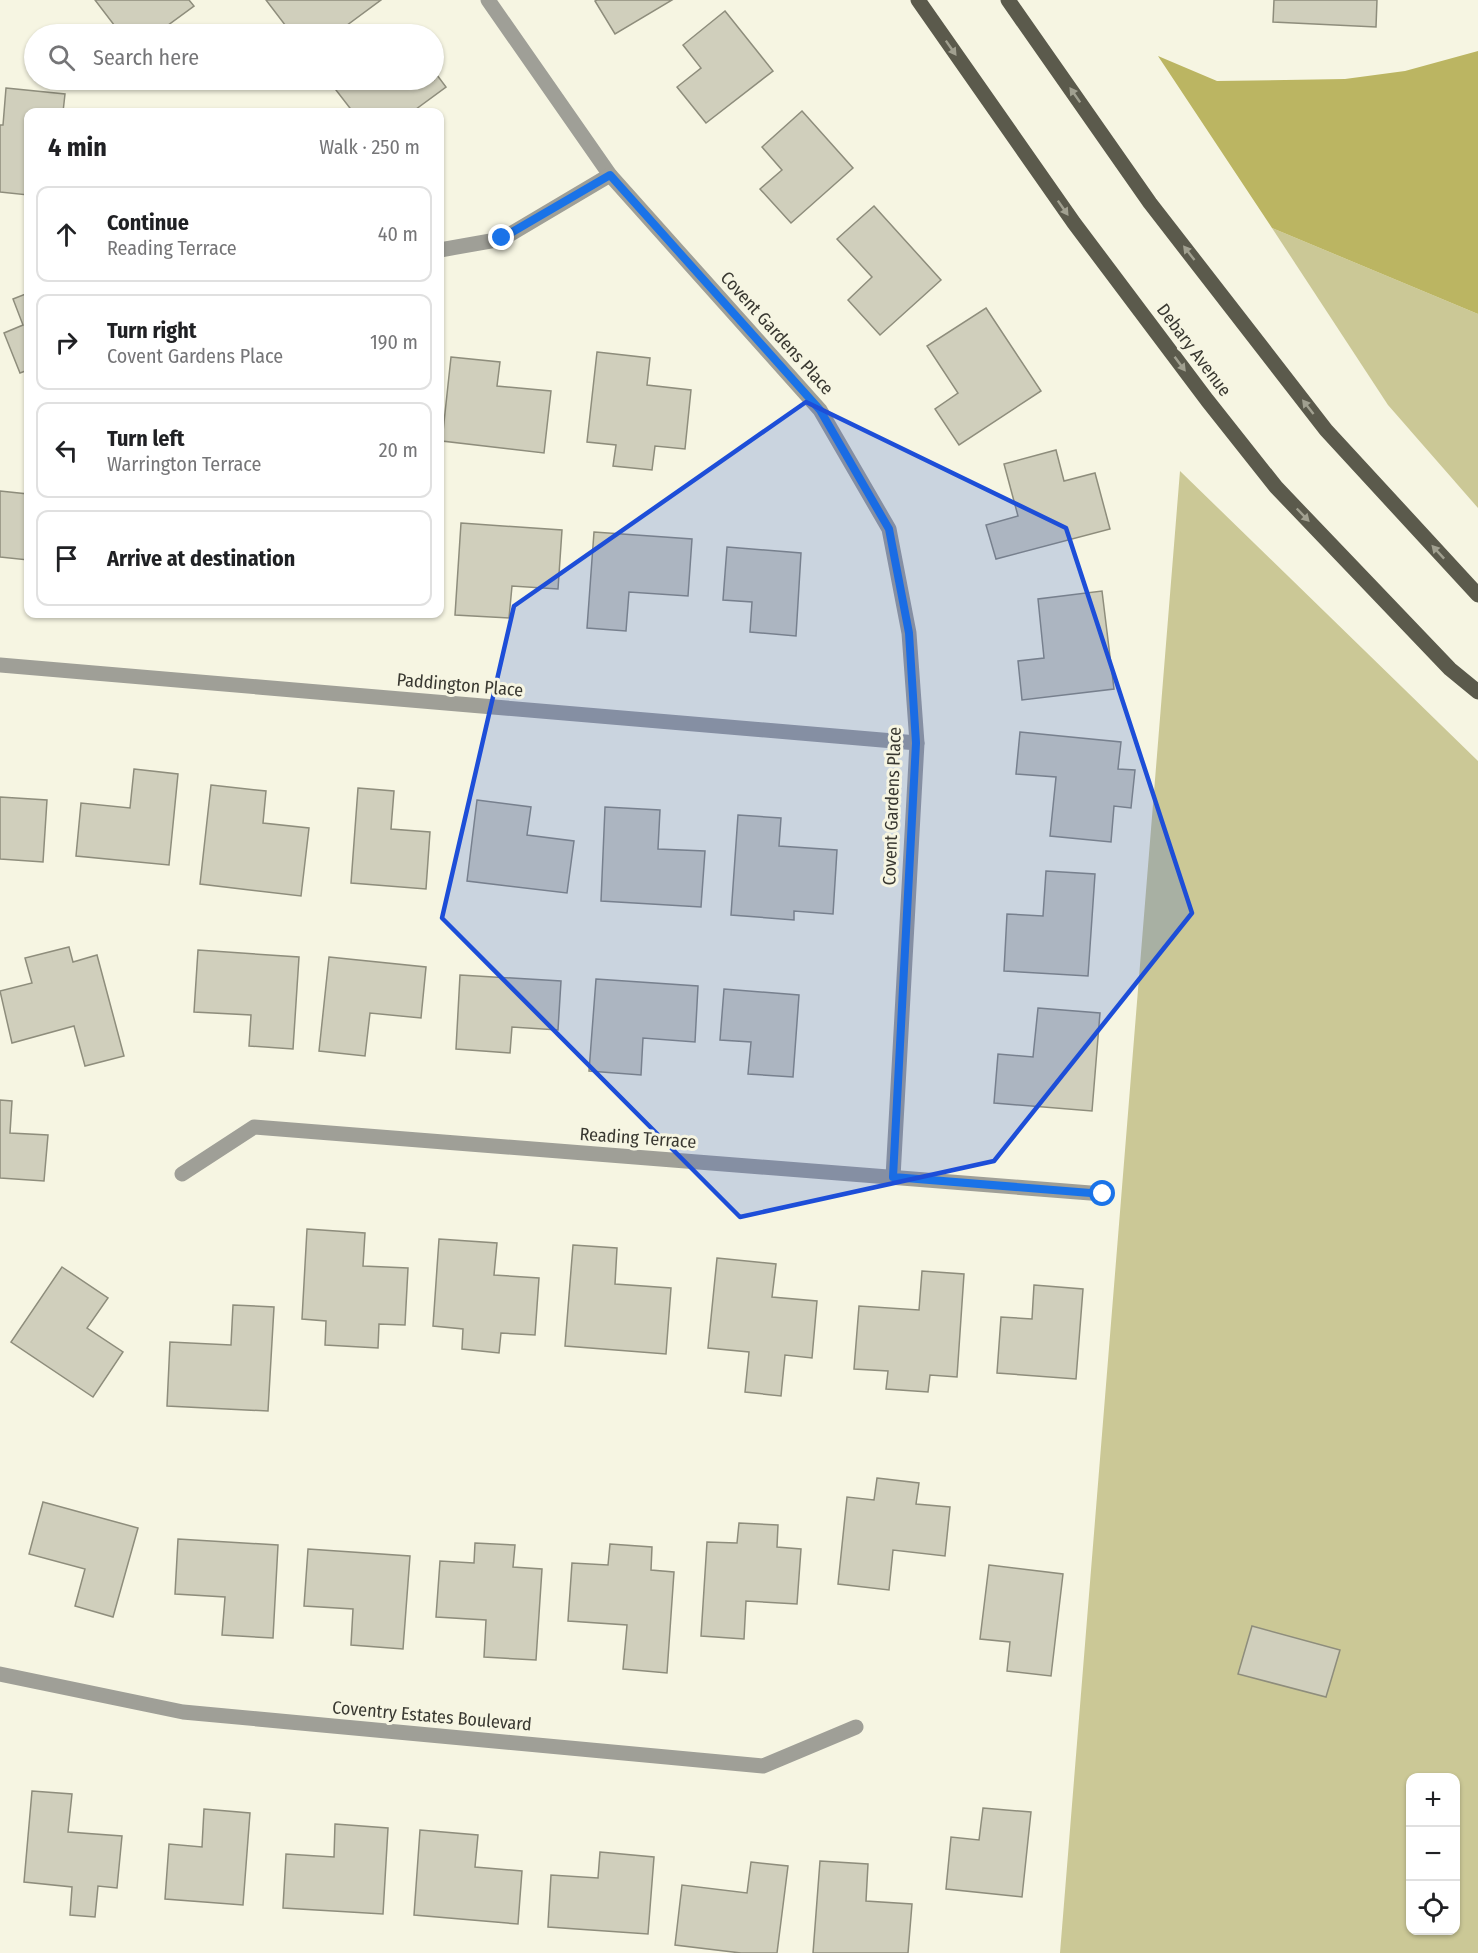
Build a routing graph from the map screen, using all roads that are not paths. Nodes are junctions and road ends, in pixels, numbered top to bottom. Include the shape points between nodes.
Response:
1 (488, 0) edge
2 (918, 0) edge
3 (1008, 0) edge
4 (610, 175) junction
5 (444, 249) edge
6 (1478, 595) edge
7 (0, 665) edge
8 (1478, 692) edge
9 (916, 743) junction
10 (182, 1174) dead end
11 (893, 1177) junction
12 (1103, 1194) dead end
13 (0, 1674) edge
14 (856, 1727) dead end

1 - 4 street, Covent Gardens Place
2 -> 8 main road, Debary Avenue via 1074,223 1275,487 1450,669
6 -> 3 main road via 1326,430 1150,203
4 - 5 street via 502,238
4 - 9 street, Covent Gardens Place via 820,410 889,529 909,633
7 - 9 street, Paddington Place
9 - 11 street, Covent Gardens Place
10 - 11 street, Reading Terrace via 254,1127
11 - 12 street, Reading Terrace
13 - 14 street, Coventry Estates Boulevard via 183,1713 763,1766

